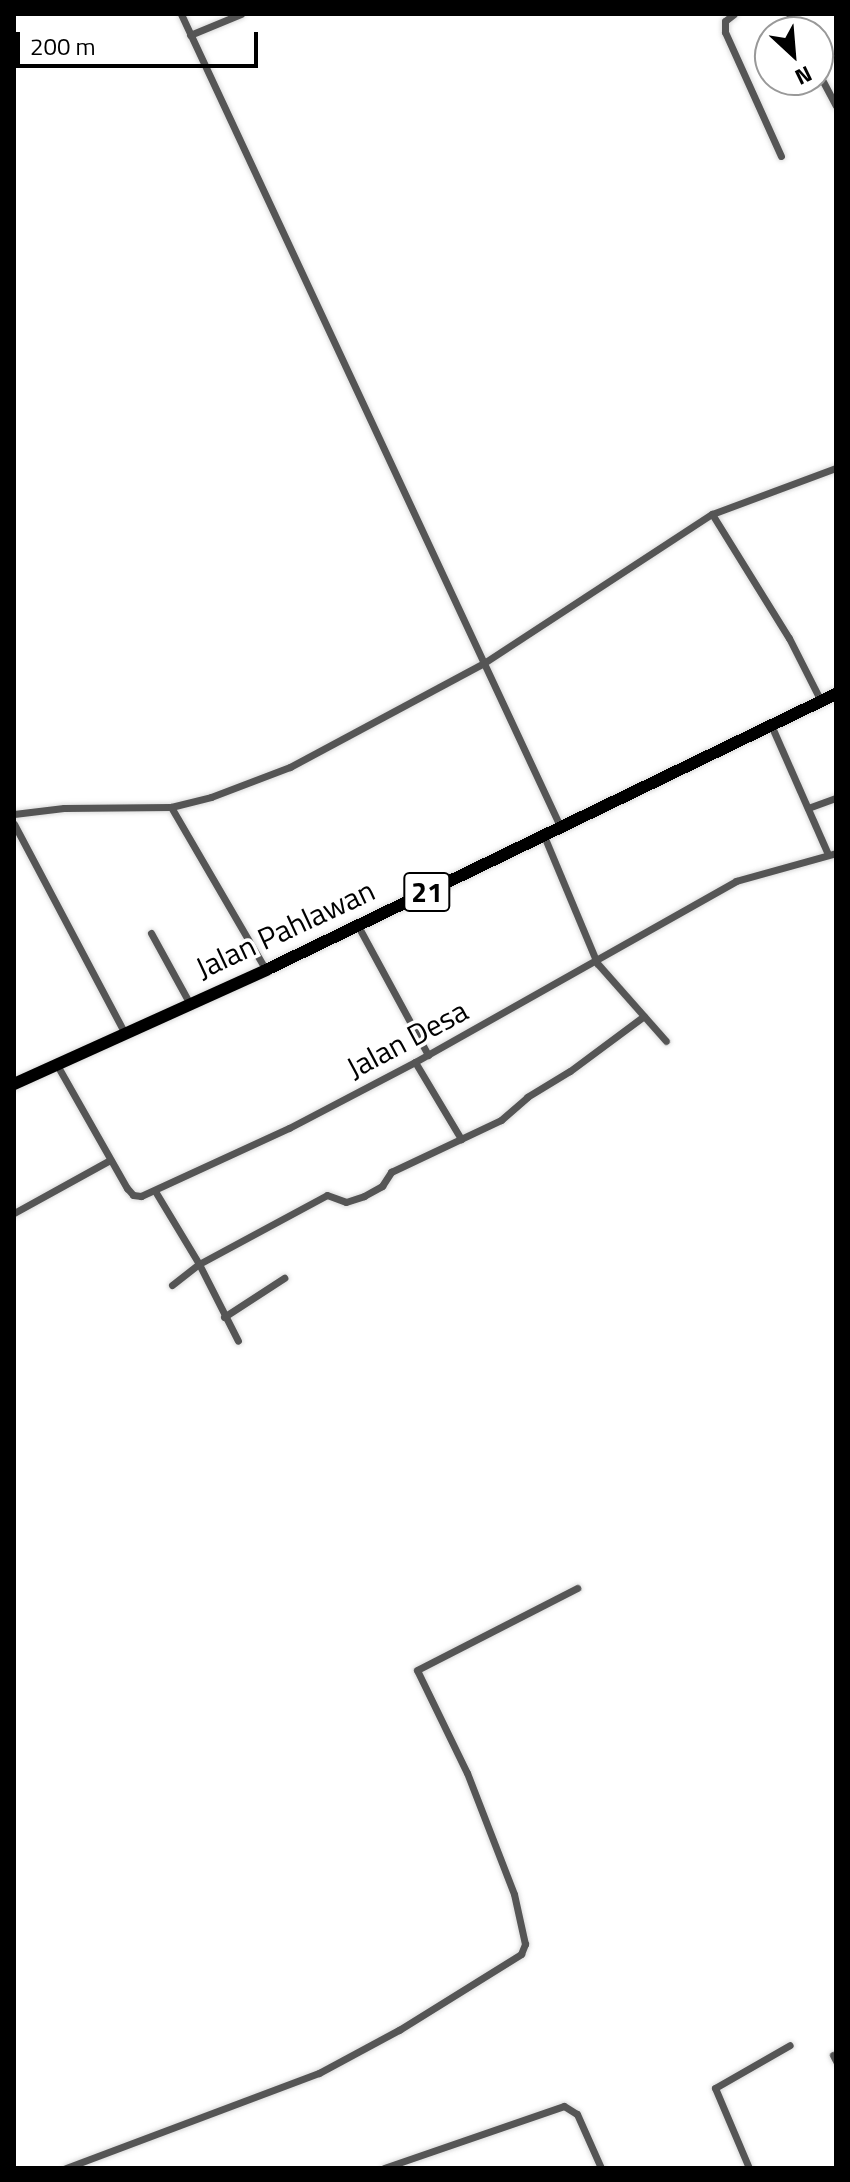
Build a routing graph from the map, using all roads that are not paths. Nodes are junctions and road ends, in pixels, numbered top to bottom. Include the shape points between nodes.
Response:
1 (181, 14) edge
2 (241, 14) edge
3 (734, 14) edge
4 (190, 35) junction
5 (781, 156) dead end
6 (836, 468) edge
7 (712, 514) junction
8 (484, 663) junction
9 (836, 694) edge
10 (821, 701) junction
11 (771, 725) junction
12 (836, 798) edge
13 (171, 807) junction
14 (808, 808) junction
15 (14, 814) edge
16 (14, 824) edge
17 (561, 828) junction
18 (544, 835) junction
19 (832, 854) edge
20 (358, 926) junction
21 (151, 933) dead end
22 (597, 963) junction
23 (266, 970) junction
24 (189, 1002) junction
25 (644, 1016) junction
26 (124, 1032) junction
27 (666, 1041) dead end
28 (428, 1055) junction
29 (415, 1062) junction
30 (56, 1065) junction
31 (14, 1084) edge
32 (461, 1139) junction
33 (110, 1160) junction
34 (155, 1191) junction
35 (14, 1213) edge
36 (199, 1264) junction
37 (284, 1278) dead end
38 (172, 1285) dead end
39 (224, 1317) junction
40 (238, 1341) dead end
41 (577, 1588) dead end
42 (790, 2045) dead end
43 (66, 2168) edge
44 (384, 2168) edge
45 (601, 2168) edge
46 (749, 2168) edge

1 - 4 street
2 - 4 street
3 - 5 street via 725,21 725,32
4 - 8 street
6 - 7 street
7 - 8 street
7 - 10 street via 789,638
8 - 13 street via 290,767
8 - 17 street
9 - 10 highway, Jalan Pahlawan / 21
10 - 11 highway, Jalan Pahlawan / 21
11 - 14 street
11 - 17 highway, Jalan Pahlawan / 21
12 - 14 street
13 - 15 street
13 - 23 street
14 - 19 street
16 - 26 street
17 - 18 highway, Jalan Pahlawan / 21
18 - 20 highway, Jalan Pahlawan / 21
18 - 22 street
19 - 22 street, Jalan Desa via 736,881
20 - 23 highway, Jalan Pahlawan / 21
20 - 28 street
21 - 24 street
22 - 25 street
22 - 28 street, Jalan Desa
23 - 24 highway, Jalan Pahlawan / 21
24 - 26 highway, Jalan Pahlawan / 21
25 - 27 street
25 - 32 street via 527,1097 507,1117
26 - 30 highway, Jalan Pahlawan / 21
28 - 29 street, Jalan Desa
29 - 32 street
29 - 34 street, Jalan Desa
30 - 31 highway, Jalan Pahlawan / 21
30 - 33 street
32 - 36 street via 391,1172 382,1186 364,1196 346,1202 327,1195
33 - 34 street via 133,1195
33 - 35 street
34 - 36 street
36 - 38 street
36 - 39 street
37 - 39 street
39 - 40 street
41 - 43 street via 417,1670 467,1773 514,1894 525,1944 521,1954 319,2073
42 - 46 street via 715,2088
44 - 45 street via 564,2106 577,2114

